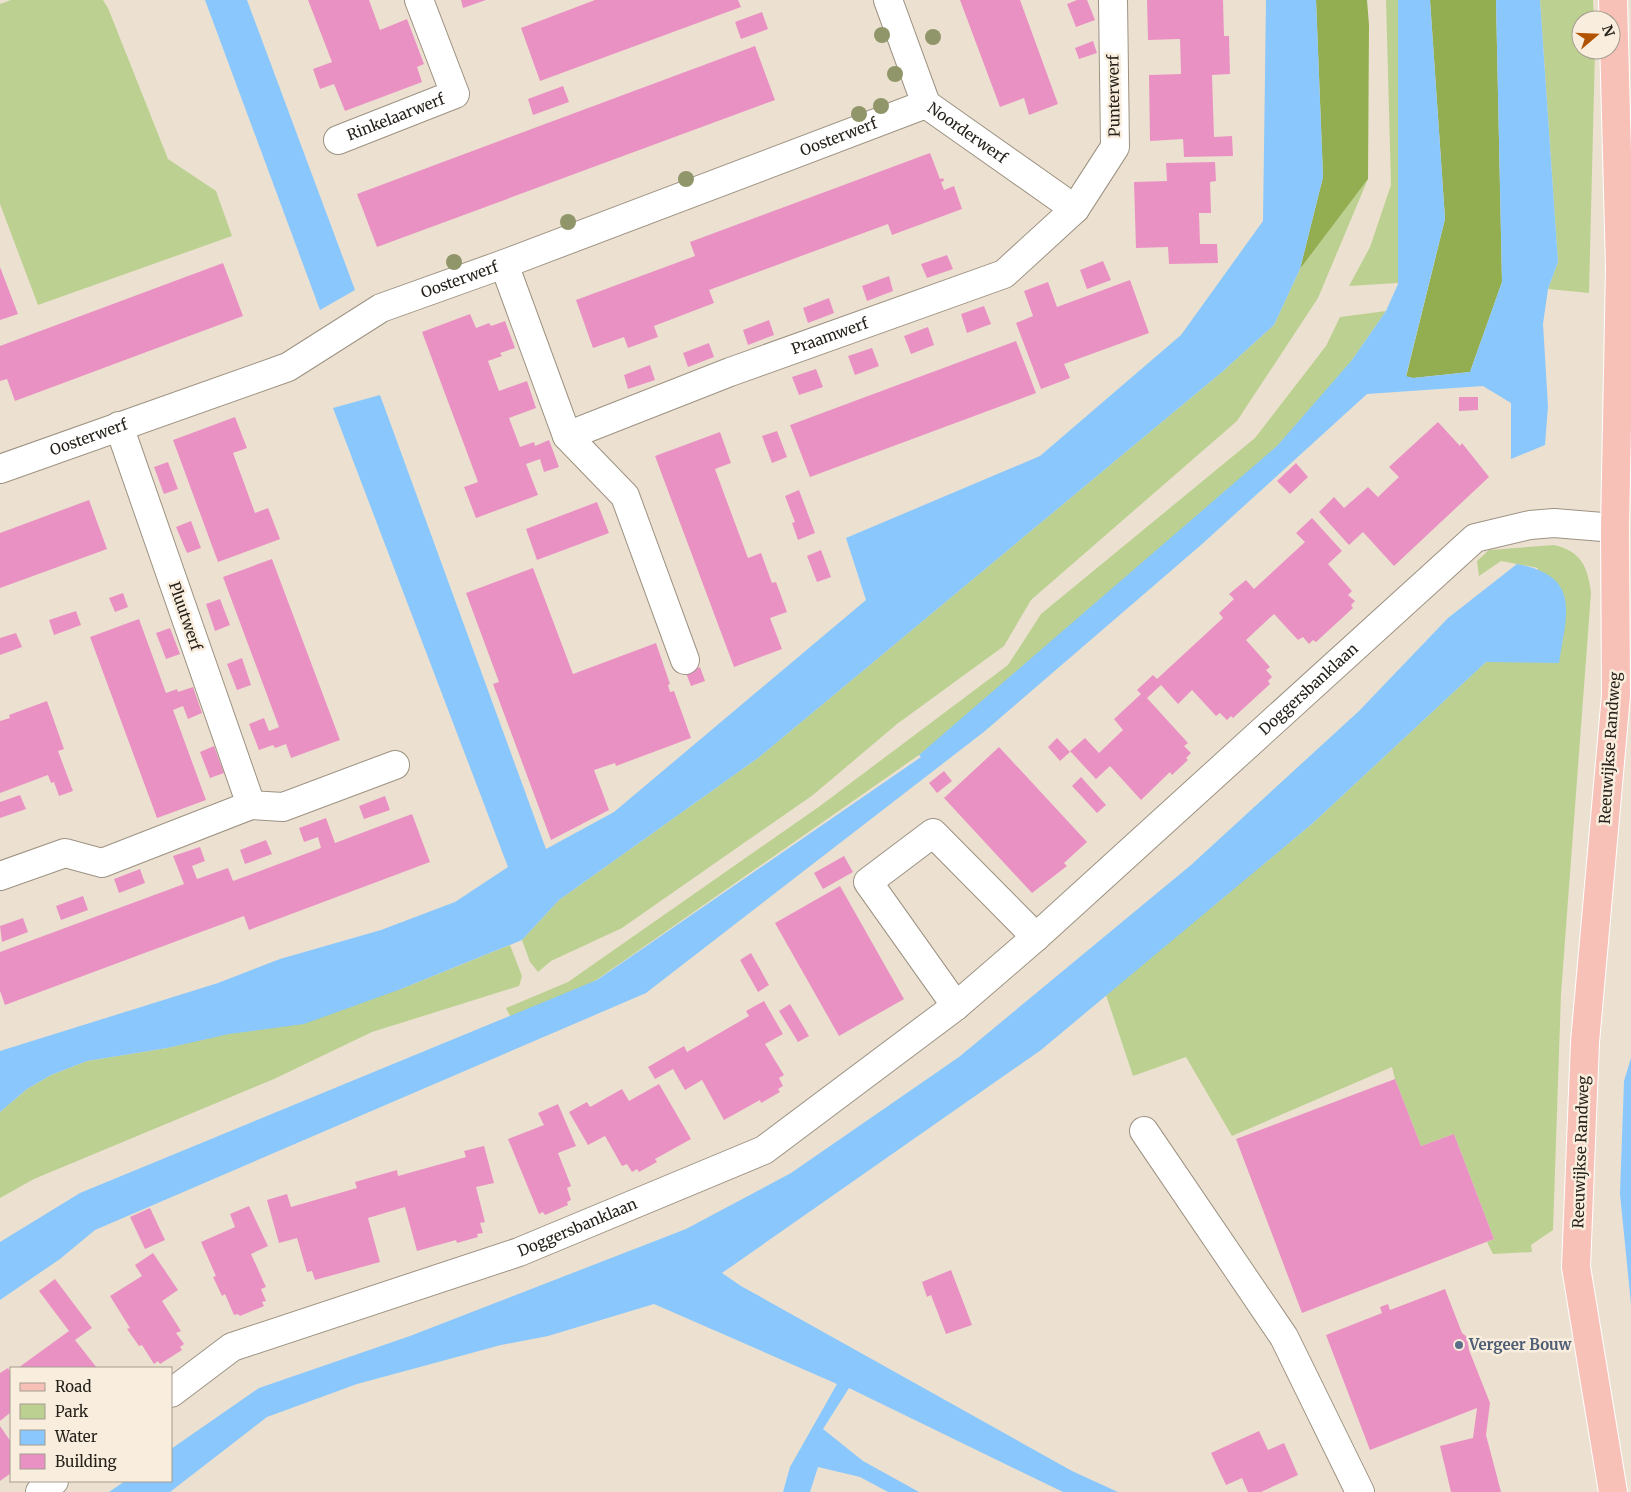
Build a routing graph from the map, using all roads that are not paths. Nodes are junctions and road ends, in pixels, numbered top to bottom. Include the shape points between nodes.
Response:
1 (419, 0) edge
2 (888, 0) edge
3 (1113, 0) edge
4 (1613, 0) edge
5 (926, 104) junction
6 (338, 140) dead end
7 (1075, 209) junction
8 (504, 264) junction
9 (119, 426) junction
10 (567, 436) junction
11 (0, 469) edge
12 (1615, 528) junction
13 (685, 660) dead end
14 (395, 765) dead end
15 (251, 805) junction
16 (0, 876) edge
17 (1036, 937) junction
18 (956, 1006) junction
19 (1144, 1131) dead end
20 (172, 1391) edge
21 (53, 1482) edge
22 (40, 1492) edge
23 (1360, 1492) edge
24 (1613, 1492) edge

1 - 6 street, Rinkelaarwerf via 455,94
2 - 5 street, Noorderwerf
3 - 7 street, Punterwerf via 1115,147
4 - 12 main road, Reeuwijkse Randweg via 1620,268
5 - 7 street, Noorderwerf
5 - 8 street, Oosterwerf
7 - 10 street, Praamwerf via 1004,274 730,372
8 - 9 street, Oosterwerf via 381,308 288,367
8 - 10 street
9 - 11 street, Oosterwerf
9 - 15 street, Pluutwerf
10 - 13 street via 625,496
12 - 17 street, Doggersbanklaan via 1554,523 1530,525 1475,538
12 - 24 main road, Reeuwijkse Randweg via 1616,695 1585,1042 1576,1267
14 - 15 street via 283,807
15 - 16 street via 102,863 65,852
17 - 18 street, Doggersbanklaan
17 - 18 street via 933,832 868,882
18 - 20 street, Doggersbanklaan via 764,1150 519,1252 232,1347
19 - 23 street via 1284,1337
21 - 22 street

